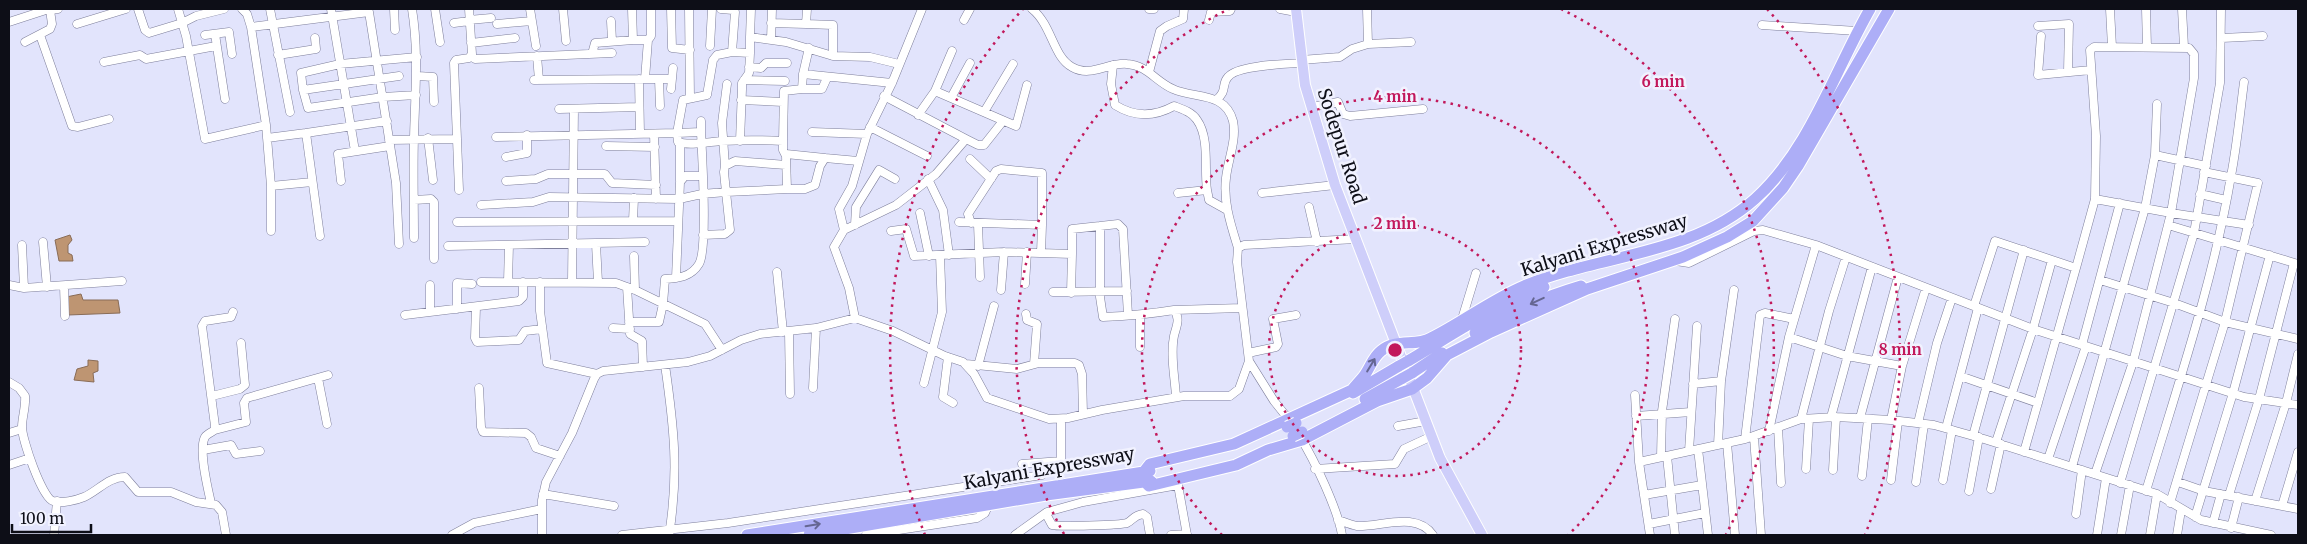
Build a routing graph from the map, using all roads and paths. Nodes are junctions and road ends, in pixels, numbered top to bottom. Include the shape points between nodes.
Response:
1 (52, 9) edge
2 (126, 9) edge
3 (138, 9) edge
4 (178, 9) edge
5 (224, 9) edge
6 (242, 9) edge
7 (270, 9) edge
8 (394, 9) edge
9 (412, 9) edge
10 (434, 9) edge
11 (469, 9) edge
12 (530, 9) edge
13 (563, 9) edge
14 (632, 9) edge
15 (672, 9) edge
16 (689, 9) edge
17 (712, 9) edge
18 (721, 9) edge
19 (750, 9) edge
20 (772, 9) edge
21 (808, 9) edge
22 (922, 9) edge
23 (970, 9) edge
24 (1032, 9) edge
25 (1047, 9) edge
26 (1148, 9) edge
27 (1154, 9) edge
28 (1184, 9) edge
29 (1231, 9) edge
30 (1280, 9) edge
31 (1367, 9) edge
32 (1870, 9) edge
33 (1876, 9) edge
34 (1885, 9) edge
35 (1889, 9) edge
36 (2110, 9) edge
37 (2146, 9) edge
38 (2182, 9) edge
39 (2221, 9) edge
40 (369, 10) edge
41 (651, 10) dead end
42 (1296, 10) edge
43 (332, 12) edge
44 (1040, 16) junction
45 (490, 18) dead end
46 (964, 20) dead end
47 (1209, 20) dead end
48 (469, 21) junction
49 (532, 21) junction
50 (9, 22) edge
51 (611, 22) dead end
52 (454, 23) dead end
53 (771, 23) junction
54 (77, 24) dead end
55 (182, 24) junction
56 (272, 24) junction
57 (497, 24) dead end
58 (806, 24) junction
59 (1762, 25) dead end
60 (2038, 26) dead end
61 (251, 27) junction
62 (395, 30) dead end
63 (1857, 31) junction
64 (215, 34) junction
65 (40, 35) junction
66 (205, 35) dead end
67 (2040, 36) dead end
68 (2263, 36) dead end
69 (315, 38) dead end
70 (515, 38) dead end
71 (750, 38) junction
72 (2222, 38) junction
73 (633, 40) junction
74 (648, 40) junction
75 (771, 40) junction
76 (612, 41) junction
77 (25, 42) dead end
78 (440, 42) dead end
79 (566, 42) dead end
80 (1411, 42) dead end
81 (471, 43) junction
82 (1368, 44) junction
83 (216, 46) junction
84 (536, 46) dead end
85 (710, 46) dead end
86 (2112, 47) junction
87 (2147, 47) junction
88 (2184, 47) junction
89 (809, 48) junction
90 (690, 50) junction
91 (952, 50) dead end
92 (188, 51) junction
93 (732, 52) junction
94 (612, 53) dead end
95 (750, 53) junction
96 (232, 54) dead end
97 (592, 54) junction
98 (278, 55) junction
99 (471, 56) junction
100 (537, 56) junction
101 (833, 56) junction
102 (417, 58) junction
103 (378, 61) junction
104 (104, 62) dead end
105 (970, 62) dead end
106 (1301, 62) junction
107 (787, 63) dead end
108 (340, 64) junction
109 (899, 64) junction
110 (1013, 64) dead end
111 (1113, 65) junction
112 (750, 67) junction
113 (673, 68) dead end
114 (2091, 70) junction
115 (1149, 72) junction
116 (2068, 72) junction
117 (803, 74) junction
118 (399, 76) dead end
119 (418, 76) junction
120 (381, 78) junction
121 (827, 78) junction
122 (642, 79) junction
123 (659, 79) junction
124 (671, 79) junction
125 (744, 80) junction
126 (785, 81) dead end
127 (2244, 82) dead end
128 (344, 83) junction
129 (892, 83) junction
130 (727, 84) dead end
131 (1027, 85) dead end
132 (671, 89) dead end
133 (802, 89) junction
134 (304, 90) junction
135 (935, 90) junction
136 (1177, 91) junction
137 (416, 95) junction
138 (884, 96) junction
139 (952, 96) junction
140 (383, 97) junction
141 (690, 98) junction
142 (225, 99) dead end
143 (741, 100) junction
144 (1216, 100) junction
145 (347, 102) junction
146 (434, 102) dead end
147 (783, 102) junction
148 (2157, 104) dead end
149 (660, 106) dead end
150 (1174, 106) junction
151 (639, 107) junction
152 (1312, 107) junction
153 (1423, 108) dead end
154 (559, 109) dead end
155 (574, 109) junction
156 (290, 112) dead end
157 (984, 112) junction
158 (918, 115) junction
159 (109, 119) dead end
160 (387, 121) junction
161 (701, 121) dead end
162 (1003, 121) junction
163 (266, 125) junction
164 (351, 127) junction
165 (868, 130) junction
166 (702, 132) junction
167 (812, 132) dead end
168 (306, 133) junction
169 (677, 133) junction
170 (640, 134) junction
171 (654, 134) junction
172 (527, 135) junction
173 (574, 135) junction
174 (496, 136) dead end
175 (267, 138) junction
176 (414, 138) junction
177 (428, 138) junction
178 (456, 139) junction
179 (966, 139) junction
180 (722, 141) junction
181 (740, 141) junction
182 (702, 142) junction
183 (783, 142) junction
184 (390, 143) junction
185 (680, 143) junction
186 (606, 146) dead end
187 (655, 148) junction
188 (355, 151) junction
189 (786, 154) junction
190 (927, 156) dead end
191 (2155, 156) junction
192 (506, 157) dead end
193 (825, 158) junction
194 (970, 159) dead end
195 (2180, 160) junction
196 (858, 161) junction
197 (786, 165) junction
198 (725, 166) junction
199 (2205, 169) junction
200 (573, 173) junction
201 (702, 176) junction
202 (2231, 176) junction
203 (896, 179) dead end
204 (991, 179) junction
205 (433, 180) dead end
206 (928, 180) junction
207 (341, 181) dead end
208 (506, 181) dead end
209 (312, 182) junction
210 (680, 182) junction
211 (656, 184) junction
212 (1335, 185) junction
213 (271, 186) junction
214 (787, 189) junction
215 (459, 190) dead end
216 (1207, 190) junction
217 (726, 192) junction
218 (1178, 193) dead end
219 (1262, 193) dead end
220 (702, 194) junction
221 (2200, 194) junction
222 (573, 197) junction
223 (634, 198) junction
224 (679, 198) junction
225 (656, 199) junction
226 (2095, 199) junction
227 (414, 200) junction
228 (2226, 200) junction
229 (2120, 203) junction
230 (481, 205) dead end
231 (1309, 207) dead end
232 (2145, 208) junction
233 (1227, 210) junction
234 (920, 213) dead end
235 (2171, 213) junction
236 (2196, 216) junction
237 (633, 220) junction
238 (678, 220) junction
239 (2222, 220) junction
240 (572, 221) junction
241 (457, 222) dead end
242 (959, 222) dead end
243 (974, 224) junction
244 (855, 225) junction
245 (1042, 225) junction
246 (2249, 225) junction
247 (1100, 226) junction
248 (2168, 226) junction
249 (844, 230) junction
250 (271, 231) dead end
251 (891, 231) dead end
252 (2194, 233) junction
253 (703, 235) junction
254 (320, 236) dead end
255 (414, 238) dead end
256 (1356, 239) junction
257 (2217, 241) junction
258 (43, 242) dead end
259 (645, 242) dead end
260 (1317, 242) junction
261 (399, 244) dead end
262 (596, 244) junction
263 (22, 245) dead end
264 (508, 245) junction
265 (573, 245) junction
266 (1816, 245) junction
267 (448, 246) dead end
268 (1238, 248) junction
269 (2244, 249) junction
270 (2024, 250) junction
271 (979, 252) junction
272 (1004, 252) junction
273 (1027, 252) junction
274 (1041, 253) junction
275 (1072, 254) junction
276 (940, 255) junction
277 (949, 255) junction
278 (2270, 255) junction
279 (634, 256) dead end
280 (929, 256) junction
281 (1846, 257) junction
282 (434, 259) dead end
283 (1674, 260) junction
284 (2052, 260) junction
285 (2296, 263) edge
286 (1872, 268) junction
287 (2076, 268) junction
288 (777, 272) dead end
289 (1476, 273) dead end
290 (980, 277) dead end
291 (1898, 277) junction
292 (676, 278) junction
293 (2100, 280) junction
294 (122, 281) dead end
295 (481, 282) dead end
296 (508, 282) junction
297 (523, 282) junction
298 (540, 282) junction
299 (572, 282) junction
300 (598, 282) junction
301 (9, 284) edge
302 (472, 284) dead end
303 (1025, 284) dead end
304 (430, 285) dead end
305 (64, 286) junction
306 (47, 287) junction
307 (24, 288) junction
308 (631, 288) junction
309 (1926, 288) junction
310 (2123, 289) junction
311 (1001, 290) dead end
312 (1734, 290) dead end
313 (1127, 291) junction
314 (1054, 292) dead end
315 (1071, 293) junction
316 (1100, 293) junction
317 (2149, 296) junction
318 (1952, 298) junction
319 (2174, 303) junction
320 (664, 304) junction
321 (994, 306) dead end
322 (476, 307) junction
323 (1976, 307) junction
324 (1242, 308) junction
325 (457, 309) junction
326 (1174, 310) junction
327 (233, 312) dead end
328 (430, 312) junction
329 (2198, 313) junction
330 (1026, 314) dead end
331 (1140, 314) junction
332 (405, 315) dead end
333 (1296, 315) dead end
334 (65, 316) dead end
335 (1128, 316) junction
336 (854, 318) junction
337 (2005, 318) junction
338 (1462, 319) junction
339 (1675, 319) dead end
340 (1794, 319) junction
341 (2225, 322) junction
342 (629, 325) junction
343 (1697, 326) dead end
344 (613, 328) dead end
345 (816, 328) junction
346 (2250, 328) junction
347 (542, 329) junction
348 (2033, 329) junction
349 (786, 332) junction
350 (2277, 334) junction
351 (1789, 337) junction
352 (2057, 337) junction
353 (2298, 339) edge
354 (241, 343) dead end
355 (1397, 343) junction
356 (2084, 345) junction
357 (1140, 347) dead end
358 (1819, 347) junction
359 (722, 350) junction
360 (934, 351) junction
361 (2103, 352) junction
362 (1248, 353) junction
363 (2298, 354) edge
364 (1847, 356) junction
365 (948, 358) junction
366 (1249, 361) junction
367 (1874, 362) junction
368 (2134, 362) junction
369 (966, 364) junction
370 (1034, 364) junction
371 (665, 365) junction
372 (978, 366) junction
373 (1902, 366) junction
374 (643, 367) junction
375 (2154, 368) junction
376 (597, 374) junction
377 (328, 375) dead end
378 (1960, 376) junction
379 (2181, 377) junction
380 (318, 378) junction
381 (1721, 381) junction
382 (9, 382) edge
383 (924, 383) dead end
384 (1693, 384) junction
385 (2208, 385) junction
386 (1987, 386) junction
387 (479, 388) dead end
388 (813, 388) dead end
389 (1412, 389) junction
390 (2011, 392) junction
391 (2233, 393) junction
392 (790, 394) dead end
393 (1635, 395) dead end
394 (212, 396) junction
395 (1176, 397) junction
396 (2258, 399) junction
397 (953, 403) dead end
398 (2038, 403) junction
399 (2286, 403) junction
400 (2298, 405) edge
401 (1691, 412) junction
402 (1083, 414) junction
403 (1636, 416) junction
404 (1662, 416) junction
405 (1833, 417) junction
406 (1864, 418) junction
407 (1061, 419) junction
408 (1805, 419) junction
409 (1894, 420) junction
410 (1426, 421) junction
411 (327, 424) dead end
412 (1921, 424) junction
413 (1398, 426) dead end
414 (1778, 427) junction
415 (22, 428) junction
416 (1949, 429) junction
417 (215, 430) junction
418 (1295, 430) junction
419 (1769, 431) junction
420 (9, 433) edge
421 (1432, 436) junction
422 (1976, 436) junction
423 (1754, 437) junction
424 (1745, 439) junction
425 (1727, 443) junction
426 (1999, 443) junction
427 (1718, 445) junction
428 (1698, 449) junction
429 (203, 450) junction
430 (260, 451) dead end
431 (1689, 451) junction
432 (2024, 452) junction
433 (2298, 452) edge
434 (560, 456) junction
435 (1664, 456) junction
436 (30, 458) junction
437 (2048, 459) junction
438 (1639, 462) junction
439 (1022, 464) dead end
440 (1041, 464) junction
441 (9, 465) edge
442 (2072, 467) junction
443 (1316, 468) junction
444 (1806, 469) dead end
445 (1833, 470) dead end
446 (2082, 470) junction
447 (2095, 474) junction
448 (1862, 476) dead end
449 (1144, 477) junction
450 (2106, 478) junction
451 (1891, 480) dead end
452 (1943, 480) dead end
453 (1043, 481) junction
454 (1916, 482) dead end
455 (2120, 482) junction
456 (2178, 482) junction
457 (1780, 483) dead end
458 (1702, 485) junction
459 (2130, 486) junction
460 (1991, 489) dead end
461 (1670, 490) junction
462 (2204, 490) junction
463 (1968, 491) dead end
464 (2146, 491) junction
465 (543, 494) junction
466 (2157, 494) junction
467 (2225, 494) junction
468 (1644, 495) junction
469 (2239, 497) junction
470 (57, 501) junction
471 (2255, 501) junction
472 (211, 503) junction
473 (2170, 503) junction
474 (989, 504) junction
475 (614, 506) dead end
476 (2282, 506) junction
477 (542, 509) junction
478 (2298, 509) edge
479 (2181, 510) junction
480 (1705, 513) junction
481 (1046, 514) junction
482 (2076, 514) dead end
483 (2195, 517) junction
484 (1338, 520) junction
485 (1674, 520) junction
486 (2213, 523) junction
487 (1649, 524) junction
488 (1075, 525) junction
489 (2231, 528) junction
490 (669, 533) edge
491 (1187, 534) edge
492 (2256, 534) edge
493 (54, 535) edge
494 (226, 535) edge
495 (452, 535) edge
496 (542, 535) edge
497 (622, 535) edge
498 (747, 535) edge
499 (809, 535) edge
500 (866, 535) edge
501 (1015, 535) edge
502 (1075, 535) edge
503 (1150, 535) edge
504 (1171, 535) edge
505 (1342, 535) edge
506 (1433, 535) edge
507 (1482, 535) edge
508 (1650, 535) edge
509 (1675, 535) edge
510 (1708, 535) edge
511 (1735, 535) edge
512 (1761, 535) edge
513 (2097, 535) edge
514 (2121, 535) edge
515 (2150, 535) edge
516 (2177, 535) edge
517 (2272, 535) edge

1 - 50 street
1 - 65 street via 52,28
2 - 54 street
3 - 55 street via 147,32
4 - 55 street
5 - 55 street via 196,16
6 - 61 street
7 - 56 street
8 - 62 street
9 - 102 street
10 - 78 street
11 - 48 street
12 - 49 street
13 - 79 street
14 - 73 street
15 - 90 street via 672,48
16 - 90 street
17 - 85 street
18 - 93 street via 735,12
19 - 71 street
20 - 53 street
21 - 58 street
22 - 109 street
23 - 46 street
24 - 44 street
25 - 44 street
26 - 27 street
28 - 115 street via 1183,19 1160,32
29 - 47 street via 1211,12
30 - 42 street
31 - 82 street
32 - 63 highway, Kalyani Expressway
33 - 418 highway via 1796,156 1766,193 1740,216 1697,241 1523,295
34 -> 418 highway via 1793,166 1760,206 1728,229 1698,246 1550,295 1496,320 1408,375
35 - 283 highway, Kalyani Expressway via 1783,188 1753,221 1727,237
36 - 86 street
37 - 87 street
38 - 88 street
39 - 72 street
40 - 43 street
40 - 103 street
41 - 74 street via 651,36
42 - 106 main road, Sodepur Road
43 - 56 street
43 - 108 street
44 - 111 street via 1052,35 1060,58 1069,66 1084,71
45 - 48 street
48 - 52 street
48 - 81 street
49 - 57 street
49 - 84 street
51 - 76 street
53 - 58 street
53 - 75 street
55 - 92 street
56 - 61 street
56 - 98 street
58 - 101 street via 833,25
59 - 63 street
60 - 116 street via 2069,24
61 - 163 street
63 - 338 highway, Kalyani Expressway via 1794,153 1763,191 1739,212 1698,234 1653,250 1524,286
64 - 66 street
64 - 83 street
64 - 96 street via 229,33
65 - 77 street
65 - 159 street via 72,126
67 - 116 street via 2038,75
68 - 72 street
69 - 98 street via 316,49
70 - 81 street
71 - 75 street
71 - 95 street
72 - 199 street via 2220,83
73 - 74 street
73 - 76 street
74 - 122 street
75 - 89 street
76 - 97 street via 595,42
80 - 82 street
81 - 99 street
82 - 106 street via 1340,57
83 - 92 street
83 - 142 street
86 - 87 street
86 - 114 street via 2090,50
87 - 88 street
88 - 195 street via 2193,50 2195,74
89 - 101 street
89 - 117 street
90 - 141 street
91 - 135 street
92 - 104 street
92 - 163 street via 205,139
93 - 95 street
93 - 141 street via 717,55 713,60 707,95
94 - 97 street
95 - 112 street
97 - 100 street
98 - 156 street
99 - 100 street via 475,59
99 - 178 street via 454,63
100 - 122 street via 537,80
101 - 109 street via 870,57
102 - 103 street
102 - 119 street
103 - 108 street
103 - 120 street
105 - 139 street
106 - 144 street via 1233,73 1226,80 1224,93
106 - 152 main road, Sodepur Road
107 - 112 street via 766,62 761,68
108 - 128 street
108 - 134 street via 302,72
109 - 129 street
110 - 157 street
111 - 115 street via 1127,64
111 - 150 street via 1115,105 1133,114 1150,114
112 - 125 street
113 - 124 street
114 - 116 street
114 - 226 street via 2096,136
115 - 136 street
117 - 121 street
117 - 133 street
118 - 120 street
119 - 137 street
119 - 146 street via 433,77
120 - 128 street
120 - 140 street
121 - 129 street
121 - 133 street via 822,89
122 - 123 street
122 - 151 street
123 - 124 street
123 - 149 street
124 - 132 street
125 - 126 street
125 - 143 street
127 - 202 street
128 - 134 street
128 - 145 street
129 - 138 street
130 - 180 street
131 - 162 street via 1018,124 1014,126
133 - 147 street via 785,90
134 - 145 street via 308,108
135 - 139 street
135 - 158 street
136 - 144 street
136 - 150 street
137 - 140 street
137 - 176 street
138 - 158 street
138 - 165 street
139 - 157 street
140 - 145 street
140 - 160 street
141 - 169 street via 681,103
143 - 147 street
143 - 181 street
144 - 233 street via 1232,120 1234,135 1226,178
145 - 164 street
147 - 183 street
148 - 191 street
150 - 216 street via 1188,111 1202,129
151 - 155 street
151 - 170 street
152 - 153 street via 1338,102 1343,114 1350,116
152 - 212 main road, Sodepur Road
154 - 155 street
155 - 173 street
157 - 162 street
158 - 179 street
160 - 164 street
160 - 184 street
161 - 166 street
162 - 179 street via 984,145
163 - 175 street
164 - 168 street
164 - 188 street
165 - 167 street
165 - 190 street
165 - 196 street
166 - 169 street
166 - 182 street
168 - 175 street
168 - 209 street
169 - 171 street
169 - 185 street
170 - 171 street
170 - 173 street
171 - 187 street
172 - 173 street
172 - 174 street
172 - 192 street via 527,153
173 - 200 street
175 - 213 street
176 - 177 street
176 - 184 street
176 - 227 street
177 - 178 street
177 - 205 street
178 - 215 street
179 - 206 street
180 - 181 street
180 - 182 street
180 - 198 street
181 - 183 street
182 - 185 street
182 - 201 street
183 - 189 street
184 - 188 street
184 - 261 street via 398,201
185 - 210 street
186 - 187 street
187 - 211 street
188 - 207 street via 337,156
189 - 193 street
189 - 197 street
191 - 195 street
191 - 232 street
193 - 196 street
193 - 214 street via 815,185 805,189
194 - 204 street
195 - 199 street
195 - 235 street
196 - 249 street via 852,186 839,209
197 - 198 street via 735,162
197 - 214 street
198 - 217 street
199 - 202 street
199 - 221 street
200 - 208 street
200 - 211 street via 605,174 612,183
200 - 222 street
201 - 210 street via 685,176
201 - 220 street
202 - 228 street
202 - 246 street via 2258,183
203 - 244 street via 879,170 856,207
204 - 243 street via 968,214
204 - 245 street via 1001,169 1042,173
206 - 244 street via 896,205
206 - 277 street via 943,210
209 - 213 street
209 - 254 street
210 - 224 street
211 - 225 street
212 - 219 street
212 - 256 main road, Sodepur Road
213 - 250 street
214 - 217 street
216 - 218 street
216 - 233 street via 1209,200
217 - 220 street
217 - 253 street via 730,230 725,234
220 - 224 street
220 - 253 street
221 - 228 street
221 - 236 street
222 - 223 street
222 - 230 street
222 - 240 street
223 - 225 street
223 - 237 street
224 - 225 street
224 - 238 street
226 - 229 street
226 - 287 street
227 - 255 street
227 - 282 street via 431,199 434,202
228 - 239 street
229 - 232 street
229 - 293 street
231 - 260 street
232 - 235 street
232 - 310 street
233 - 268 street
234 - 280 street
235 - 236 street
235 - 248 street
236 - 239 street
236 - 252 street
237 - 238 street
237 - 240 street
238 - 292 street
239 - 246 street
239 - 257 street
240 - 241 street
240 - 265 street
242 - 243 street
243 - 245 street
243 - 271 street
244 - 249 street
245 - 274 street
246 - 269 street
247 - 275 street via 1072,229
247 - 313 street via 1118,224 1123,229
247 - 316 street
248 - 252 street
248 - 317 street
249 - 336 street via 834,247 849,288
251 - 280 street via 905,228 914,256
252 - 257 street
252 - 319 street
253 - 292 street via 700,264 690,275
256 - 260 street
256 - 355 main road, Sodepur Road
257 - 269 street
257 - 329 street
258 - 306 street
259 - 262 street
260 - 268 street via 1244,245
262 - 265 street
262 - 300 street
263 - 307 street
264 - 265 street
264 - 267 street
264 - 296 street
265 - 299 street
266 - 281 street
266 - 283 street via 1763,230 1689,263
266 - 340 street
268 - 324 street
269 - 278 street
269 - 341 street
270 - 284 street
270 - 323 street via 1994,242
270 - 337 street
271 - 272 street
271 - 277 street
271 - 290 street
272 - 273 street
272 - 311 street
273 - 274 street
273 - 303 street
274 - 275 street
275 - 315 street
276 - 277 street
276 - 280 street
276 - 360 street via 942,312
278 - 285 street
278 - 346 street
279 - 308 street
281 - 286 street
281 - 358 street
283 - 389 highway, Kalyani Expressway via 1587,289 1491,332 1447,355 1427,378
284 - 287 street
284 - 348 street
285 - 350 street
286 - 291 street
286 - 364 street
287 - 352 street
288 - 349 street
289 - 338 street
291 - 309 street
291 - 367 street
292 - 320 street via 665,279
293 - 310 street
293 - 356 street
294 - 305 street
295 - 296 street
296 - 297 street
297 - 298 street
297 - 322 street via 523,297 519,301
298 - 299 street
298 - 347 street
299 - 300 street
300 - 308 street
301 - 307 street
302 - 325 street via 457,282
304 - 328 street
305 - 306 street
305 - 334 street
306 - 307 street
308 - 320 street
308 - 342 street
309 - 318 street
309 - 373 street
310 - 317 street
310 - 361 street
312 - 381 street
313 - 316 street
313 - 335 street
314 - 315 street
315 - 316 street
316 - 335 street via 1103,317
317 - 319 street
317 - 368 street
318 - 323 street
318 - 412 street via 1937,343
319 - 329 street
319 - 375 street
320 - 342 street via 659,322
320 - 359 street via 705,324
321 - 372 street
322 - 325 street
322 - 347 street via 475,338 478,342 519,340 525,331
323 - 337 street
323 - 378 street
324 - 326 street
324 - 362 street
325 - 328 street
326 - 331 street
326 - 395 street via 1178,323 1173,338
327 - 394 street via 231,317 203,323
328 - 332 street
329 - 341 street
329 - 379 street
330 - 370 street via 1027,320 1037,324
331 - 335 street
331 - 357 street
333 - 362 street via 1273,319 1276,347
336 - 345 street
336 - 360 street via 893,331
337 - 348 street
337 - 386 street
338 - 355 highway, Kalyani Expressway via 1431,339
339 - 404 street
340 - 351 street
340 - 424 street via 1765,313 1760,315
341 - 346 street
341 - 385 street
342 - 344 street
342 - 374 street via 630,334 642,340
343 - 384 street
345 - 349 street
345 - 388 street
346 - 350 street
346 - 391 street
347 - 376 street via 549,365
348 - 352 street
348 - 390 street
349 - 359 street via 760,334
349 - 392 street
350 - 353 street
350 - 396 street
351 - 358 street
351 - 419 street
352 - 356 street
352 - 398 street
354 - 394 street via 245,385
355 - 389 main road, Sodepur Road
418 -> 355 highway, Kalyani Expressway via 1352,390 1379,352
356 - 361 street
356 - 437 street
358 - 364 street
358 - 408 street
359 - 371 street via 688,362
360 - 365 street
360 - 383 street
361 - 368 street
361 - 442 street
362 - 366 street
363 - 399 street
364 - 367 street
364 - 405 street
365 - 369 street
365 - 397 street via 943,397
366 - 395 street via 1239,389 1230,396
366 - 418 street
367 - 373 street
367 - 406 street
368 - 375 street
368 - 447 street
369 - 372 street
369 - 407 street via 987,398 1042,418
370 - 372 street via 1017,369
370 - 402 street via 1079,365
371 - 374 street
371 - 490 street via 676,466
373 - 409 street
374 - 376 street
375 - 379 street
375 - 455 street
376 - 434 street
377 - 380 street
378 - 386 street
378 - 416 street
379 - 385 street
379 - 464 street
380 - 411 street
380 - 417 street via 247,398 244,403 246,422
381 - 384 street
381 - 427 street
382 - 415 street via 25,396
384 - 401 street
385 - 391 street
385 - 456 street
386 - 390 street
386 - 422 street
387 - 434 street via 480,427 483,432 526,434 536,448
389 - 410 main road, Sodepur Road
389 - 418 highway, Kalyani Expressway
390 - 398 street
390 - 426 street
391 - 396 street
391 - 462 street
393 - 403 street
394 - 417 street
395 - 402 street
396 - 399 street
396 - 467 street
398 - 432 street
399 - 400 street
399 - 471 street
401 - 404 street
401 - 431 street
402 - 407 street
403 - 404 street
403 - 438 street
404 - 435 street
405 - 406 street
405 - 408 street
405 - 445 street
406 - 409 street
406 - 448 street
407 - 440 street via 1062,460
408 - 414 street
408 - 444 street
409 - 412 street
409 - 451 street
410 - 413 street
410 - 421 main road, Sodepur Road
412 - 416 street
412 - 454 street
414 - 419 street
414 - 457 street
415 - 420 street
415 - 436 street
416 - 422 street
416 - 452 street
417 - 429 street via 206,436
418 - 443 street
418 - 449 highway
418 - 449 highway, Kalyani Expressway via 1268,450 1236,466 1149,486
419 - 423 street
421 - 443 street via 1404,449 1395,464
421 - 507 main road, Sodepur Road via 1440,458
422 - 426 street
422 - 463 street
423 - 424 street
423 - 512 street
424 - 425 street
425 - 427 street
425 - 511 street
426 - 432 street
426 - 460 street
427 - 428 street
428 - 431 street
428 - 458 street
429 - 430 street via 231,445 236,454
429 - 472 street
431 - 435 street
432 - 437 street
433 - 476 street
434 - 465 street
435 - 438 street
435 - 461 street
436 - 441 street
436 - 470 street via 48,497
437 - 442 street
438 - 468 street
439 - 440 street
440 - 453 street
442 - 446 street
443 - 484 street
446 - 447 street
446 - 482 street
447 - 450 street
449 - 453 highway, Kalyani Expressway
449 - 474 highway, Kalyani Expressway
450 - 455 street
450 - 513 street
453 - 490 street
498 -> 453 highway, Kalyani Expressway
455 - 459 street
456 - 462 street
456 - 473 street
458 - 461 street
458 - 480 street
459 - 464 street
459 - 514 street
461 - 468 street
461 - 485 street
462 - 467 street
462 - 483 street
464 - 466 street
465 - 475 street
465 - 477 street
466 - 473 street
466 - 515 street
467 - 469 street
467 - 486 street
468 - 487 street
469 - 471 street
469 - 489 street
470 - 472 street via 83,498 104,483 123,477 138,492 172,492 196,502
470 - 493 street
471 - 476 street
472 - 494 street via 220,508
473 - 479 street
474 - 499 highway, Kalyani Expressway
474 - 500 street via 985,513 977,518
476 - 478 street
477 - 495 street via 474,523
477 - 496 street
479 - 483 street
479 - 516 street
480 - 485 street
480 - 510 street
481 - 488 street via 1052,525
481 - 491 street via 1083,502 1178,485
481 - 501 street
483 - 486 street
484 - 505 street
484 - 506 street via 1356,526 1415,522
485 - 487 street
485 - 509 street
486 - 489 street
487 - 508 street
488 - 502 street
488 - 503 street via 1124,524 1134,515 1143,514 1147,517
489 - 492 street
490 - 497 street
491 - 504 street
492 - 517 street

